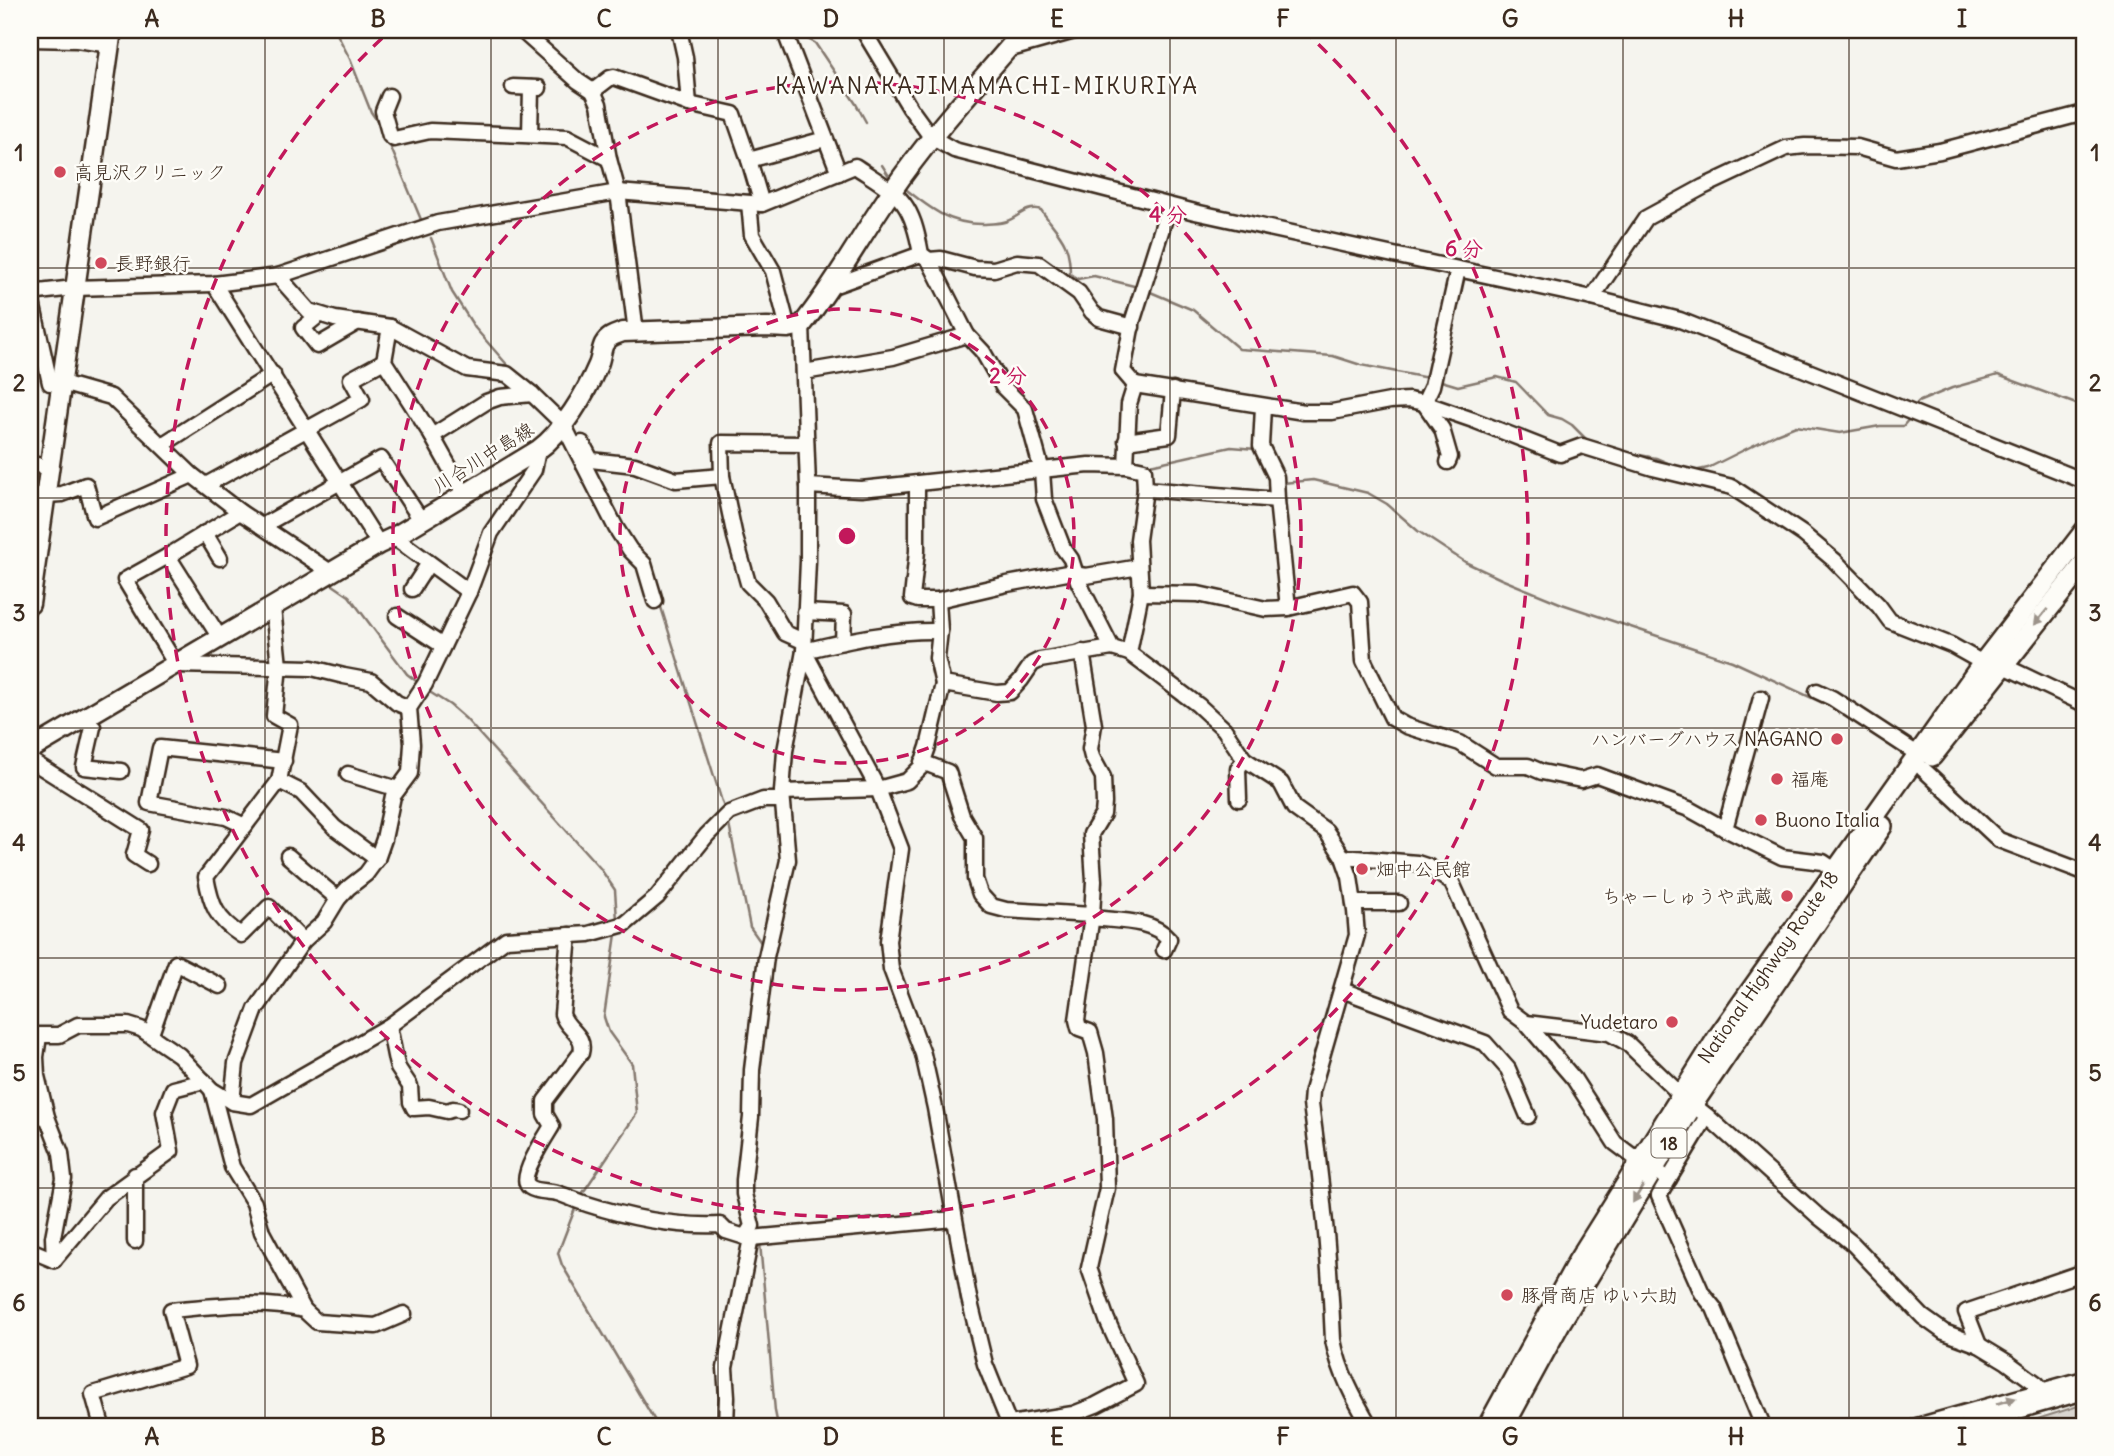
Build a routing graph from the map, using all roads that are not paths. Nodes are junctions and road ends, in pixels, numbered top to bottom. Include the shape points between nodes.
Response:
1 (522, 30) edge
2 (679, 30) edge
3 (784, 30) edge
4 (863, 30) edge
5 (1024, 30) edge
6 (1078, 30) edge
7 (111, 37) edge
8 (30, 40) edge
9 (1007, 50) junction
10 (513, 88) dead end
11 (593, 91) junction
12 (389, 96) dead end
13 (689, 104) junction
14 (2084, 113) edge
15 (530, 135) junction
16 (931, 137) junction
17 (825, 139) junction
18 (609, 159) junction
19 (749, 160) junction
20 (839, 173) junction
21 (892, 191) junction
22 (618, 192) junction
23 (756, 204) junction
24 (1169, 206) junction
25 (925, 257) junction
26 (1458, 269) junction
27 (278, 276) junction
28 (214, 284) junction
29 (830, 287) junction
30 (74, 288) junction
31 (30, 293) edge
32 (1592, 298) junction
33 (319, 315) junction
34 (358, 322) junction
35 (795, 326) junction
36 (390, 327) junction
37 (1132, 327) junction
38 (636, 332) junction
39 (967, 335) junction
40 (384, 361) junction
41 (804, 372) junction
42 (273, 374) junction
43 (62, 383) junction
44 (1135, 385) junction
45 (1173, 390) junction
46 (532, 394) junction
47 (1424, 403) junction
48 (1263, 407) junction
49 (565, 421) junction
50 (307, 429) junction
51 (432, 436) junction
52 (1126, 442) junction
53 (806, 444) junction
54 (162, 445) junction
55 (538, 450) junction
56 (1448, 462) dead end
57 (30, 464) edge
58 (1126, 466) junction
59 (50, 467) junction
60 (1042, 471) junction
61 (192, 475) junction
62 (722, 476) junction
63 (2084, 481) edge
64 (340, 482) junction
65 (917, 483) junction
66 (206, 485) junction
67 (808, 486) junction
68 (1145, 489) junction
69 (46, 495) junction
70 (465, 495) junction
71 (1277, 500) junction
72 (240, 512) junction
73 (421, 520) junction
74 (262, 526) junction
75 (2084, 532) edge
76 (205, 533) junction
77 (386, 541) junction
78 (168, 556) junction
79 (221, 557) dead end
80 (33, 561) edge
81 (429, 563) junction
82 (2084, 564) edge
83 (1139, 567) junction
84 (332, 573) junction
85 (1076, 573) junction
86 (412, 589) dead end
87 (469, 592) junction
88 (1141, 593) junction
89 (938, 600) junction
90 (655, 601) dead end
91 (30, 604) edge
92 (273, 608) junction
93 (1288, 608) junction
94 (805, 612) junction
95 (397, 616) dead end
96 (940, 631) junction
97 (220, 638) junction
98 (843, 642) junction
99 (443, 646) junction
100 (804, 646) junction
101 (1112, 648) junction
102 (1082, 652) junction
103 (1129, 653) junction
104 (1992, 664) junction
105 (176, 665) junction
106 (279, 666) junction
107 (943, 684) junction
108 (1817, 691) dead end
109 (1761, 698) dead end
110 (2084, 704) edge
111 (409, 708) junction
112 (83, 720) junction
113 (30, 750) edge
114 (1244, 759) junction
115 (30, 760) edge
116 (284, 761) junction
117 (922, 762) junction
118 (1921, 762) junction
119 (121, 771) dead end
120 (348, 774) dead end
121 (279, 781) junction
122 (398, 789) junction
123 (878, 789) junction
124 (782, 796) junction
125 (1239, 799) dead end
126 (245, 826) junction
127 (1725, 829) junction
128 (288, 856) dead end
129 (1343, 857) junction
130 (377, 859) junction
131 (148, 864) dead end
132 (1835, 870) junction
133 (2084, 872) edge
134 (338, 899) junction
135 (1354, 903) junction
136 (1399, 903) dead end
137 (1092, 916) junction
138 (569, 935) junction
139 (303, 941) junction
140 (1164, 950) dead end
141 (220, 986) dead end
142 (1342, 990) junction
143 (1526, 1023) junction
144 (389, 1026) junction
145 (151, 1034) junction
146 (35, 1036) edge
147 (208, 1085) junction
148 (232, 1102) junction
149 (1694, 1105) junction
150 (459, 1110) dead end
151 (30, 1116) edge
152 (1528, 1116) dead end
153 (47, 1117) junction
154 (1654, 1170) junction
155 (135, 1175) junction
156 (954, 1219) junction
157 (748, 1238) junction
158 (135, 1241) dead end
159 (30, 1250) edge
160 (54, 1259) junction
161 (2084, 1272) edge
162 (304, 1310) junction
163 (404, 1314) dead end
164 (1979, 1345) junction
165 (2084, 1379) edge
166 (2043, 1391) junction
167 (2084, 1392) edge
168 (1010, 1425) edge
169 (102, 1426) edge
170 (726, 1426) edge
171 (1370, 1426) edge
172 (1488, 1426) edge
173 (1504, 1426) edge
174 (1762, 1426) edge
175 (1917, 1426) edge
176 (1966, 1426) edge

1 - 11 street
2 - 13 street
3 - 17 street
4 - 16 street
5 - 9 main road
6 - 9 street
7 - 8 street
7 - 30 main road
9 - 16 main road
10 - 15 street via 535,88
11 - 13 street via 614,77
11 - 18 street
12 - 15 street via 383,111 394,139 430,131
13 - 19 street via 733,114
14 - 32 street via 1896,158 1857,148 1786,148 1646,218
15 - 18 street via 568,138
16 - 21 main road
16 - 24 street via 954,150
17 - 19 street
17 - 20 street
18 - 22 street
19 - 23 street
20 - 21 street via 855,166
20 - 23 street
21 - 25 street via 911,213
21 - 29 main road
22 - 23 street
22 - 27 street via 438,223
22 - 38 street
23 - 35 street via 752,235 773,271
24 - 26 street
24 - 37 street
25 - 29 street
25 - 37 street via 985,269 1017,262 1039,264 1079,293 1099,318
25 - 39 street
26 - 32 street
26 - 47 street via 1432,386
27 - 28 street
27 - 33 street via 309,311
28 - 30 street
28 - 42 street
29 - 35 main road
30 - 31 street
30 - 43 main road
31 - 43 street via 50,383
32 - 63 street via 1680,320
33 - 34 street
33 - 34 street via 303,328 317,346
34 - 36 street
35 - 38 main road, 川合川中島線
35 - 41 street
36 - 40 street
36 - 46 street via 467,369 507,374
37 - 44 street via 1123,371
38 - 49 main road, 川合川中島線 via 611,336 604,344 598,365
39 - 41 street via 893,357
39 - 60 street via 984,352 1003,387 1025,409
40 - 50 street via 351,379 362,399
40 - 51 street
41 - 53 street
42 - 50 street
42 - 54 street
43 - 54 street via 111,397
43 - 59 main road
44 - 45 street
44 - 52 street
45 - 48 street
45 - 52 street via 1169,435
46 - 49 street
46 - 51 street via 486,401
47 - 48 street via 1391,401 1332,412
47 - 56 street via 1443,429
47 - 104 street via 1560,454 1582,446 1732,487 1827,554 1890,621
48 - 71 street via 1261,446 1276,477
49 - 55 main road, 川合川中島線
49 - 62 street via 592,460 635,465 676,480
49 - 90 street via 616,528 644,564
50 - 64 street
50 - 66 street
51 - 70 street
52 - 58 street
53 - 62 street via 721,443
53 - 67 street
54 - 61 street
55 - 70 main road, 川合川中島線
55 - 87 street via 534,470 491,533
57 - 59 street
58 - 60 street
58 - 68 street via 1144,470
59 - 69 main road
60 - 65 street
60 - 85 street via 1044,499
61 - 66 street
61 - 69 street via 95,518 86,485
62 - 100 street via 748,583 766,601 785,633
64 - 73 street via 381,459
64 - 74 street
64 - 77 street
65 - 67 street via 861,489
65 - 89 street via 912,598
66 - 72 street
67 - 94 street
68 - 71 street
68 - 83 street
69 - 80 main road
70 - 73 main road, 川合川中島線
71 - 93 street
72 - 74 street
72 - 76 street
73 - 77 main road, 川合川中島線
74 - 84 street
75 - 104 highway, National Highway Route 18 / 18
76 - 78 street
76 - 79 street
77 - 81 street
77 - 84 main road, 川合川中島線
78 - 97 street
78 - 105 street via 125,580
80 - 91 main road
81 - 86 street
81 - 87 street
82 -> 104 highway, National Highway Route 18 / 18
83 - 85 street via 1086,576
83 - 88 street
84 - 92 main road, 川合川中島線
85 - 89 street
85 - 101 street
87 - 99 street
88 - 93 street via 1198,594
88 - 103 street
89 - 96 street
92 - 97 main road, 川合川中島線
92 - 106 street
93 - 127 street via 1353,593 1360,602 1364,661 1392,718 1406,726 1460,743 1496,766 1528,766 1581,780 1597,775 1689,809
94 - 98 street via 844,614
94 - 100 street
95 - 99 street
96 - 98 street via 914,630
96 - 107 street via 937,658
97 - 105 main road, 川合川中島線
98 - 100 street
99 - 111 street
100 - 123 street
100 - 124 street via 785,751
101 - 102 street
101 - 103 street
102 - 107 street via 1032,664 1010,692
102 - 137 street via 1094,725 1090,749 1104,777 1103,814 1091,834
103 - 114 street via 1198,705 1224,729
104 - 110 street
104 - 118 highway, National Highway Route 18 / 18
105 - 106 street
105 - 112 main road, 川合川中島線
106 - 111 street via 372,681
106 - 116 street via 274,716 290,725
107 - 117 street
108 - 118 street
109 - 127 street
111 - 122 street via 410,773
112 - 113 main road, 川合川中島線
112 - 119 street via 93,727 84,767
114 - 125 street via 1238,769
114 - 129 street via 1281,783 1294,808 1326,831
115 - 131 street via 141,830 134,855
116 - 121 street
116 - 126 street via 160,748 149,803 226,817
117 - 123 street via 906,781
117 - 137 street via 948,772 962,816 975,838 978,887 990,906
118 - 132 highway, National Highway Route 18 / 18
118 - 133 street via 1999,840
118 - 149 highway, National Highway Route 18 / 18
120 - 122 street
121 - 126 street
121 - 130 street via 301,792 335,828
122 - 130 street
123 - 124 street
123 - 156 street via 901,849 888,941 891,969 923,1054
124 - 138 street via 729,813 657,897 625,924
124 - 157 street via 788,860 766,957 752,1070 744,1180 752,1226
126 - 139 street via 206,877 216,911 225,925 241,935 269,907
127 - 132 street via 1782,857 1823,862
128 - 134 street
129 - 135 street
129 - 143 street via 1416,863 1452,883 1510,1011
130 - 134 street
132 - 149 highway, National Highway Route 18 / 18 via 1741,1003
134 - 139 street via 324,922
135 - 136 street
135 - 142 street via 1357,935
137 - 140 street via 1153,926 1169,939
137 - 168 street via 1077,1020 1079,1028 1090,1032 1096,1053 1105,1119 1107,1188 1089,1268 1136,1384 1073,1414
138 - 144 street via 506,939
138 - 157 street via 562,1014 583,1045 545,1101 545,1114 552,1126 531,1164 527,1185 663,1223 720,1225
139 - 148 street via 256,1009 236,1063
141 - 145 street via 176,962
142 - 152 street via 1485,1042 1508,1069
142 - 171 street via 1311,1104 1325,1212 1333,1340 1350,1392
143 - 149 street via 1611,1034 1627,1043
143 - 154 street via 1574,1079 1615,1143
144 - 148 street via 258,1102
144 - 150 street via 396,1061 410,1086 414,1108
145 - 146 street via 128,1026 78,1025 59,1035
145 - 147 street
146 - 153 street via 37,1076
147 - 148 street
147 - 155 street via 173,1089 164,1112 172,1151
147 - 162 street via 232,1167
149 - 154 highway, National Highway Route 18 / 18
149 - 164 street via 1853,1244 1923,1317 1944,1332
151 - 153 street
153 - 160 street via 61,1153 64,1179 53,1237
154 - 172 highway, National Highway Route 18 / 18 via 1577,1261
154 -> 173 highway, National Highway Route 18 / 18 via 1560,1323
154 - 174 street via 1659,1196 1714,1308
155 - 158 street
155 - 160 street via 106,1198
156 - 157 street
156 - 168 street via 985,1364
157 - 170 street via 725,1368
159 - 160 street
161 - 164 street via 1966,1312
162 - 163 street via 317,1322 376,1326
162 - 169 street via 236,1304 172,1310 186,1366 93,1394
164 - 166 street
165 - 166 street
175 -> 166 street
167 - 176 street

